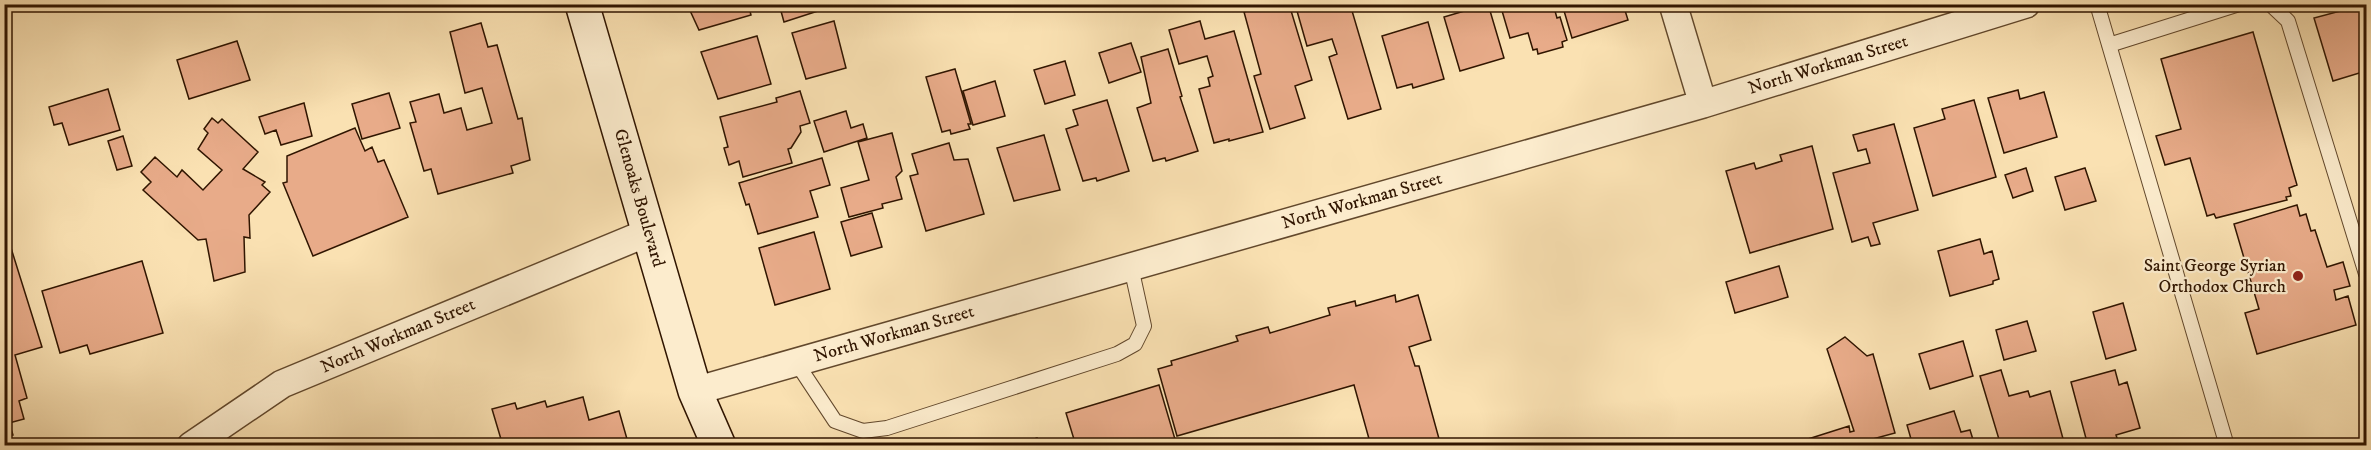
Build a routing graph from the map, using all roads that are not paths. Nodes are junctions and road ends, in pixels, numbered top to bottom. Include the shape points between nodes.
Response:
1 (582, 4) edge
2 (1673, 4) edge
3 (2026, 4) edge
4 (2097, 4) edge
5 (2239, 4) edge
6 (2270, 4) edge
7 (2109, 45) junction
8 (1703, 104) junction
9 (649, 232) junction
10 (1131, 267) junction
11 (2367, 274) edge
12 (796, 362) junction
13 (695, 391) junction
14 (191, 446) edge
15 (704, 446) edge
16 (718, 446) edge
17 (2227, 446) edge

1 - 9 main road, Glenoaks Boulevard
2 - 8 street
3 - 8 street, North Workman Street
4 - 7 lane
5 - 7 lane
6 - 11 lane via 2288,21
7 - 17 lane
8 - 10 street, North Workman Street
9 - 13 main road, Glenoaks Boulevard
9 - 14 street, North Workman Street via 282,384
10 - 12 street, North Workman Street
10 - 12 lane via 1144,326 1135,344 1117,354 887,428 863,431 836,421
12 - 13 street, North Workman Street
13 - 15 main road, Glenoaks Boulevard
13 - 16 main road, Glenoaks Boulevard

